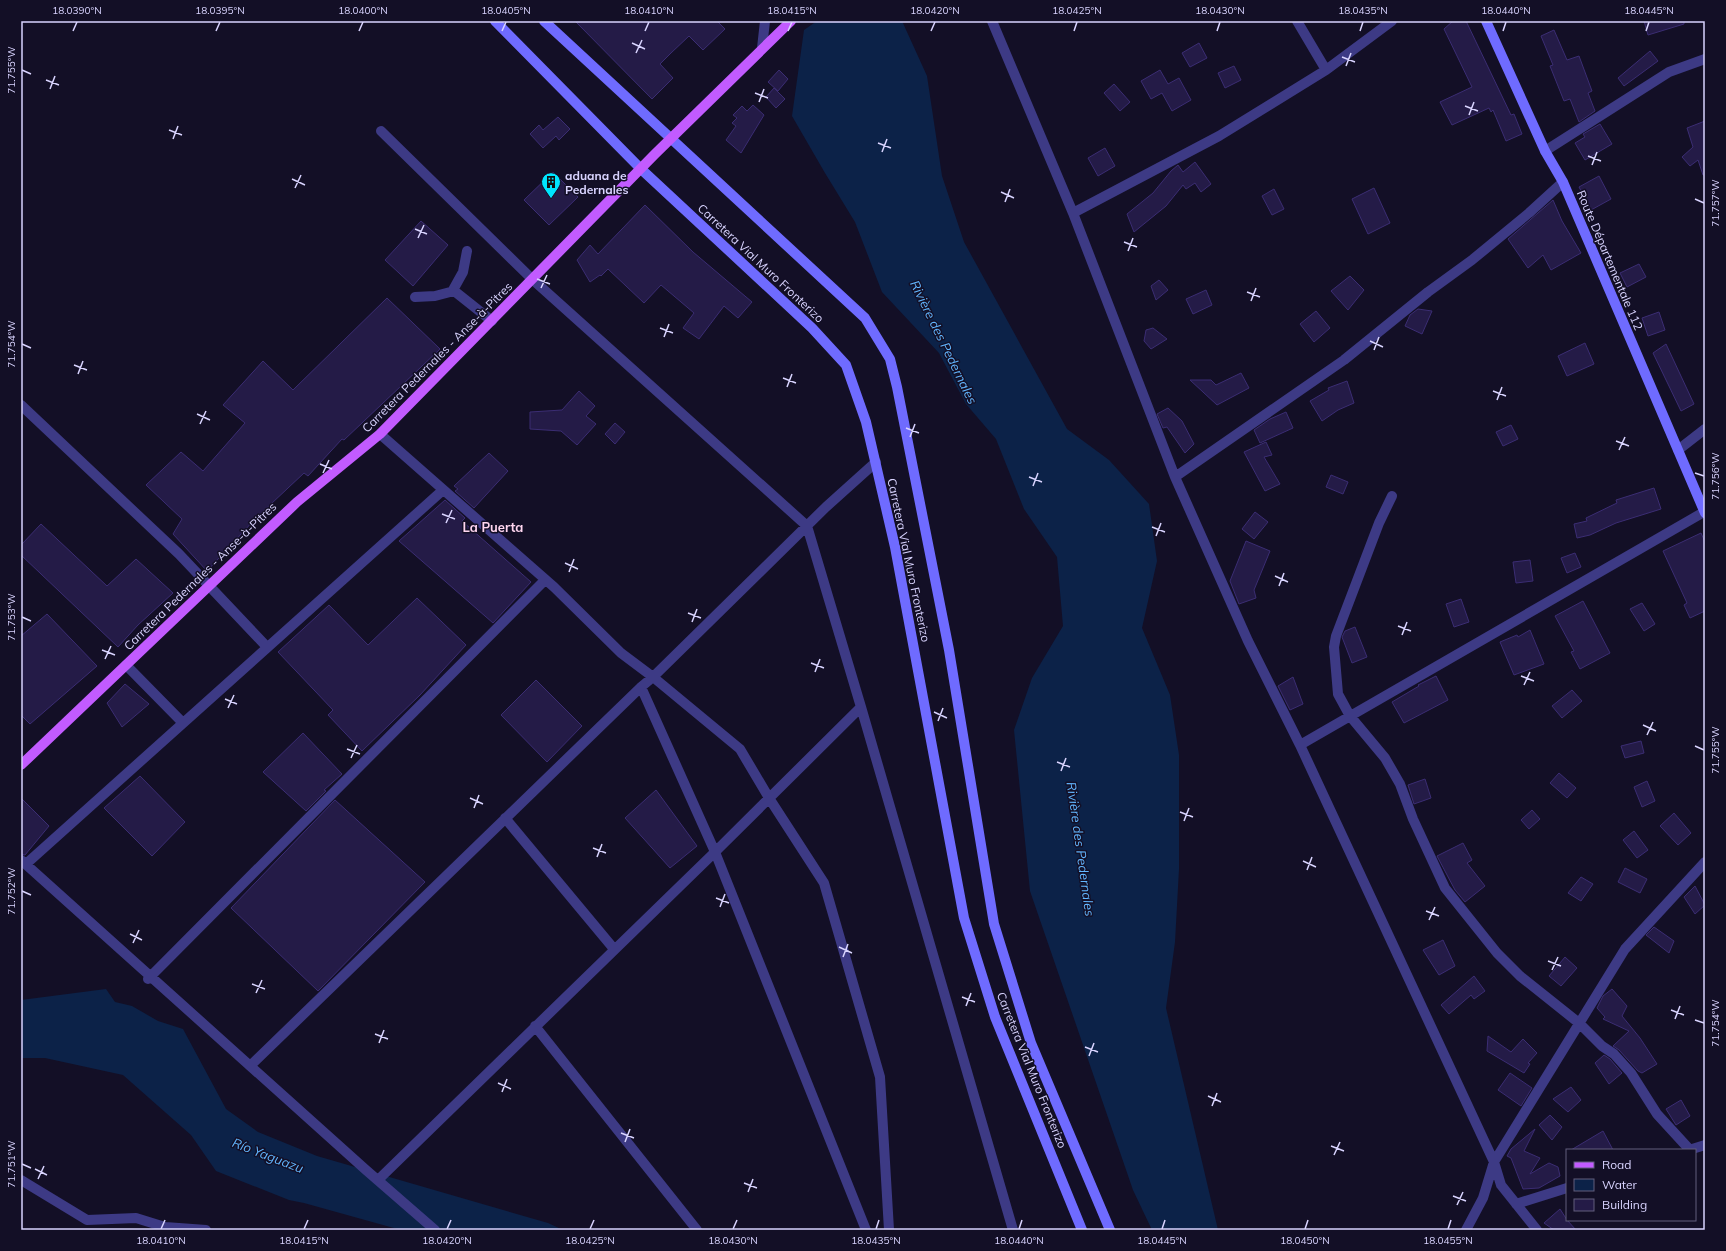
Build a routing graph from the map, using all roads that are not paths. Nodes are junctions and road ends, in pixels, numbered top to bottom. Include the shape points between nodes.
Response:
1 (495, 21) edge
2 (544, 21) edge
3 (766, 21) edge
4 (790, 21) edge
5 (992, 21) edge
6 (1297, 21) edge
7 (1392, 21) edge
8 (1486, 21) edge
9 (762, 48) junction
10 (1705, 59) edge
11 (1326, 70) junction
12 (381, 131) dead end
13 (671, 139) junction
14 (1545, 151) junction
15 (641, 169) junction
16 (1562, 182) junction
17 (1073, 213) junction
18 (467, 251) dead end
19 (532, 279) junction
20 (454, 291) junction
21 (415, 297) dead end
22 (492, 320) junction
23 (21, 405) edge
24 (1705, 430) edge
25 (380, 434) junction
26 (1678, 450) junction
27 (876, 462) junction
28 (1175, 477) junction
29 (443, 490) junction
30 (1392, 496) dead end
31 (1705, 512) edge
32 (807, 526) junction
33 (545, 580) junction
34 (267, 647) junction
35 (126, 665) junction
36 (653, 677) junction
37 (641, 687) junction
38 (861, 707) junction
39 (1350, 716) junction
40 (184, 722) junction
41 (1300, 745) junction
42 (21, 765) edge
43 (769, 798) junction
44 (505, 818) junction
45 (716, 852) junction
46 (23, 862) edge
47 (1705, 862) edge
48 (614, 949) junction
49 (148, 979) dead end
50 (1579, 1023) junction
51 (535, 1026) junction
52 (250, 1066) junction
53 (1705, 1145) edge
54 (1689, 1149) edge
55 (1693, 1149) edge
56 (1494, 1162) junction
57 (21, 1180) edge
58 (378, 1180) junction
59 (1566, 1188) edge
60 (1516, 1204) junction
61 (206, 1230) edge
62 (435, 1230) edge
63 (697, 1230) edge
64 (866, 1230) edge
65 (889, 1230) edge
66 (1013, 1230) edge
67 (1082, 1230) edge
68 (1110, 1230) edge
69 (1466, 1230) edge
70 (1537, 1230) edge

1 - 15 street, Carretera Vial Muro Fronterizo
2 - 13 street, Carretera Vial Muro Fronterizo
3 - 9 street
4 - 9 main road, Carretera Pedernales - Anse-à-Pitres
5 - 17 street
6 - 11 street
7 - 11 street
8 - 14 street, Route Départementale 112
9 - 13 main road, Carretera Pedernales - Anse-à-Pitres
10 - 14 street via 1669,72
11 - 17 street via 1219,136
12 - 19 street
13 - 15 main road, Carretera Pedernales - Anse-à-Pitres
13 - 68 street, Carretera Vial Muro Fronterizo via 865,318 890,359 898,387 949,650 994,924 1031,1043
14 - 16 street, Route Départementale 112
15 - 19 main road, Carretera Pedernales - Anse-à-Pitres
15 - 27 street, Carretera Vial Muro Fronterizo via 812,328 846,365 866,422
16 - 26 street, Route Départementale 112
16 - 28 street via 1472,260 1344,360
17 - 28 street
18 - 20 street via 463,272
19 - 22 main road, Carretera Pedernales - Anse-à-Pitres
19 - 32 street
20 - 21 street via 435,296
20 - 22 street
22 - 25 main road, Carretera Pedernales - Anse-à-Pitres
23 - 34 street via 179,554
24 - 26 street
25 - 29 street
25 - 35 main road, Carretera Pedernales - Anse-à-Pitres via 297,502
26 - 31 street, Route Départementale 112
27 - 32 street
27 - 67 street, Carretera Vial Muro Fronterizo via 895,547 964,918 995,1017
28 - 41 street via 1248,641
29 - 33 street
29 - 34 street
30 - 39 street via 1379,523 1336,636 1334,647 1338,694
31 - 39 street
32 - 36 street
32 - 38 street
33 - 36 street via 621,653
33 - 49 street
34 - 40 street
35 - 40 street
35 - 42 main road, Carretera Pedernales - Anse-à-Pitres
36 - 37 street
36 - 43 street via 740,749
37 - 44 street
37 - 45 street
38 - 43 street
38 - 66 street
39 - 41 street
39 - 50 street via 1385,758 1400,784 1445,888 1497,953 1520,976
40 - 46 street
41 - 56 street
43 - 45 street
43 - 65 street via 824,883 880,1077
44 - 48 street
44 - 52 street
45 - 48 street
45 - 64 street
46 - 52 street
47 - 50 street via 1625,949
48 - 51 street
50 - 54 street via 1631,1073 1657,1114
50 - 56 street
51 - 58 street
51 - 63 street
52 - 58 street
53 - 55 street
56 - 60 street via 1501,1185
56 - 69 street via 1483,1198
57 - 61 street via 87,1220 136,1218 165,1227
58 - 62 street
59 - 60 street
60 - 70 street

